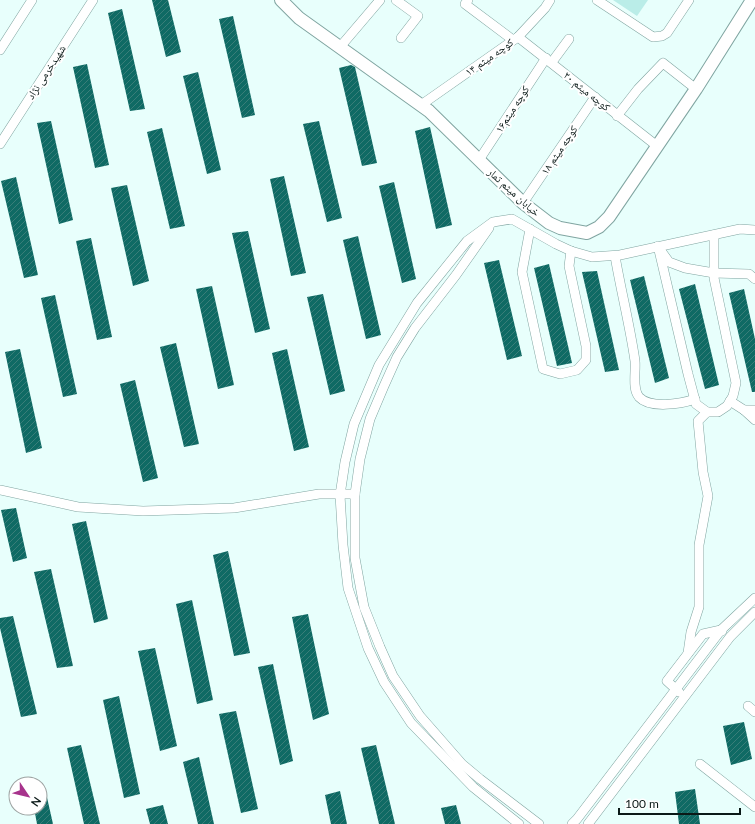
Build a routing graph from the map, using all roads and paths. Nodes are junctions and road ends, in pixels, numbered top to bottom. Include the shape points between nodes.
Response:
1 (92, 0) edge
2 (281, 0) edge
3 (396, 0) edge
4 (468, 0) edge
5 (550, 0) edge
6 (597, 0) edge
7 (689, 0) edge
8 (752, 0) edge
9 (29, 1) edge
10 (379, 1) edge
11 (401, 38) dead end
12 (516, 38) junction
13 (569, 39) dead end
14 (340, 47) junction
15 (0, 50) edge
16 (548, 60) junction
17 (696, 89) junction
18 (595, 97) junction
19 (421, 105) junction
20 (617, 116) junction
21 (0, 144) edge
22 (657, 146) junction
23 (479, 160) junction
24 (523, 203) junction
25 (493, 222) junction
26 (530, 229) junction
27 (755, 230) edge
28 (714, 235) junction
29 (658, 246) junction
30 (571, 251) junction
31 (615, 256) junction
32 (714, 273) junction
33 (755, 279) edge
34 (695, 399) junction
35 (730, 401) junction
36 (744, 410) junction
37 (755, 410) edge
38 (707, 412) junction
39 (755, 420) edge
40 (0, 490) edge
41 (340, 494) junction
42 (355, 494) junction
43 (755, 598) edge
44 (755, 612) edge
45 (721, 630) junction
46 (730, 637) junction
47 (688, 653) junction
48 (393, 676) junction
49 (384, 682) junction
50 (675, 690) junction
51 (684, 696) junction
52 (700, 764) dead end
53 (480, 779) junction
54 (473, 787) junction
55 (755, 807) edge
56 (519, 824) edge
57 (539, 824) edge
58 (572, 824) edge
59 (588, 824) edge

1 - 21 street, شهیدخرمی نژاد
2 - 14 street, خیابان میثم تمار via 299,18
3 - 11 street via 418,16
4 - 12 street, کوچه میثم ۲۰ via 464,4
5 - 12 street, کوچه میثم ۱۴
6 - 7 street via 654,38 667,33
8 - 17 street, خیابان میثم تمار
9 - 15 street
10 - 14 street
12 - 16 street, کوچه میثم ۲۰
12 - 19 street, کوچه میثم ۱۴
13 - 16 street, کوچه میثم۱۶
14 - 19 street, خیابان میثم تمار
16 - 18 street, کوچه میثم ۲۰
16 - 23 street, کوچه میثم۱۶
17 - 20 street via 663,63
17 - 22 street, خیابان میثم تمار
18 - 20 street, کوچه میثم ۲۰
18 - 24 street, کوچه میثم ۱۸
19 - 23 street, خیابان میثم تمار
20 - 22 street, کوچه میثم ۲۰
22 - 24 street, خیابان میثم تمار via 609,217 599,227 587,233 560,228 549,223
23 - 24 street, خیابان میثم تمار
25 - 26 street via 512,219
25 - 41 street via 467,241 417,303 379,365 354,424
25 - 42 street via 415,328 397,357 370,419
26 - 30 street
26 - 30 street via 522,272 543,369 560,374 577,370 586,360 586,346 569,266
27 - 28 street via 740,229
28 - 29 street
28 - 32 street
29 - 31 street
29 - 32 street via 669,262 685,268
29 - 34 street
30 - 31 street via 592,257
31 - 34 street via 639,397 647,403 662,404 684,403
32 - 33 street via 749,274
32 - 35 street via 736,383
34 - 38 street via 696,404
35 - 36 street
35 - 38 street via 718,412
36 - 37 street
36 - 39 street
38 - 47 street via 698,421 708,496 699,545 699,607
40 - 41 street via 78,507 143,511 234,508 319,494
41 - 42 street
41 - 49 street via 348,588 368,648
42 - 48 street via 355,558 364,607
43 - 45 street
44 - 46 street
45 - 46 street
45 - 47 street via 703,634
45 - 50 street
46 - 51 street
47 - 50 street via 667,681
48 - 49 street
48 - 53 street via 420,716 462,764
49 - 54 street via 411,723
50 - 51 street
50 - 58 street
51 - 59 street
52 - 55 street
53 - 54 street
53 - 57 street
54 - 56 street

